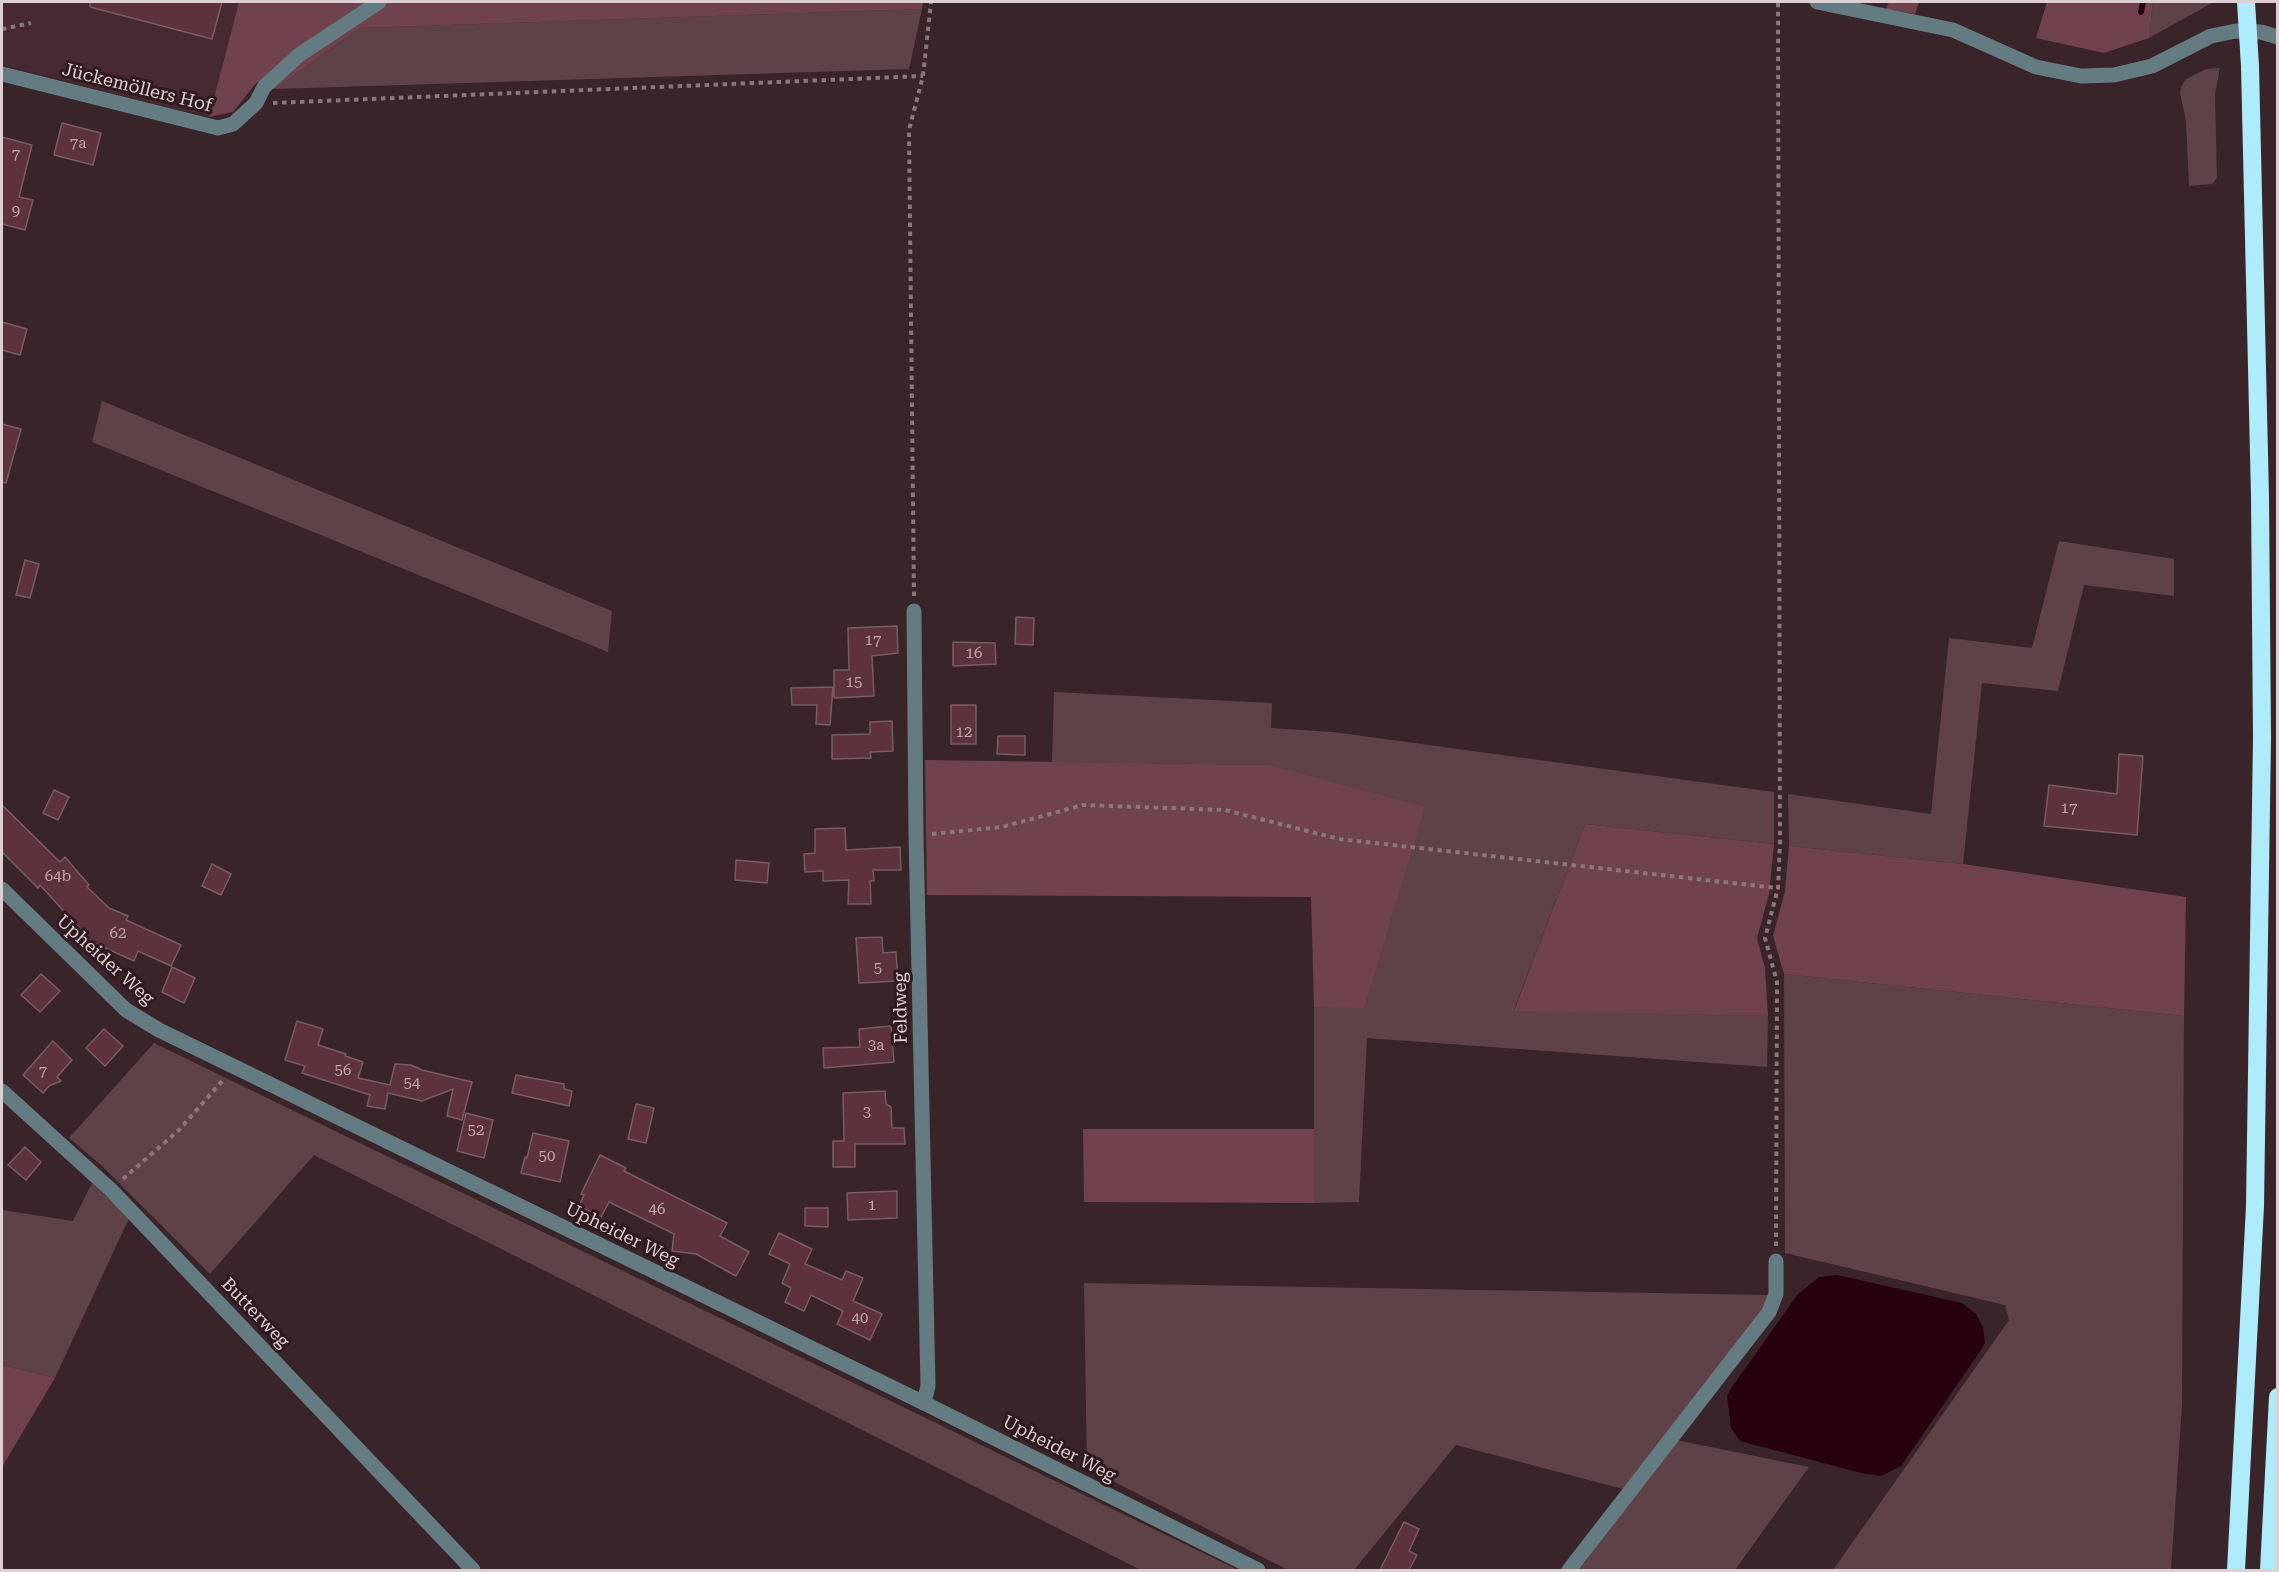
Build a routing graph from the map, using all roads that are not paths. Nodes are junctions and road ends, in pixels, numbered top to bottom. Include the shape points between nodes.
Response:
1 (379, 2) edge
2 (1816, 2) edge
3 (2246, 2) edge
4 (2277, 37) edge
5 (2, 74) edge
6 (914, 611) road end
7 (2, 889) edge
8 (2, 1091) edge
9 (1776, 1261) road end
10 (2277, 1397) edge
11 (924, 1404) junction
12 (473, 1570) edge
13 (1258, 1570) edge
14 (1569, 1570) edge
15 (2236, 1570) edge
16 (2269, 1570) edge

1 - 5 street, Jückemöllers Hof via 299,55 264,87 256,104 233,124 218,128
2 - 4 street via 1953,30 2036,68 2081,76 2114,75 2152,66 2211,36 2236,31
3 - 15 highway, bridge via 2260,497 2262,738 2255,1206
6 - 11 street, Feldweg via 928,1386
7 - 11 street, Upheider Weg via 126,1010 159,1030
8 - 12 street, Butterweg via 111,1190
9 - 14 street via 1776,1294 1769,1312
10 - 16 highway
11 - 13 street, Upheider Weg

